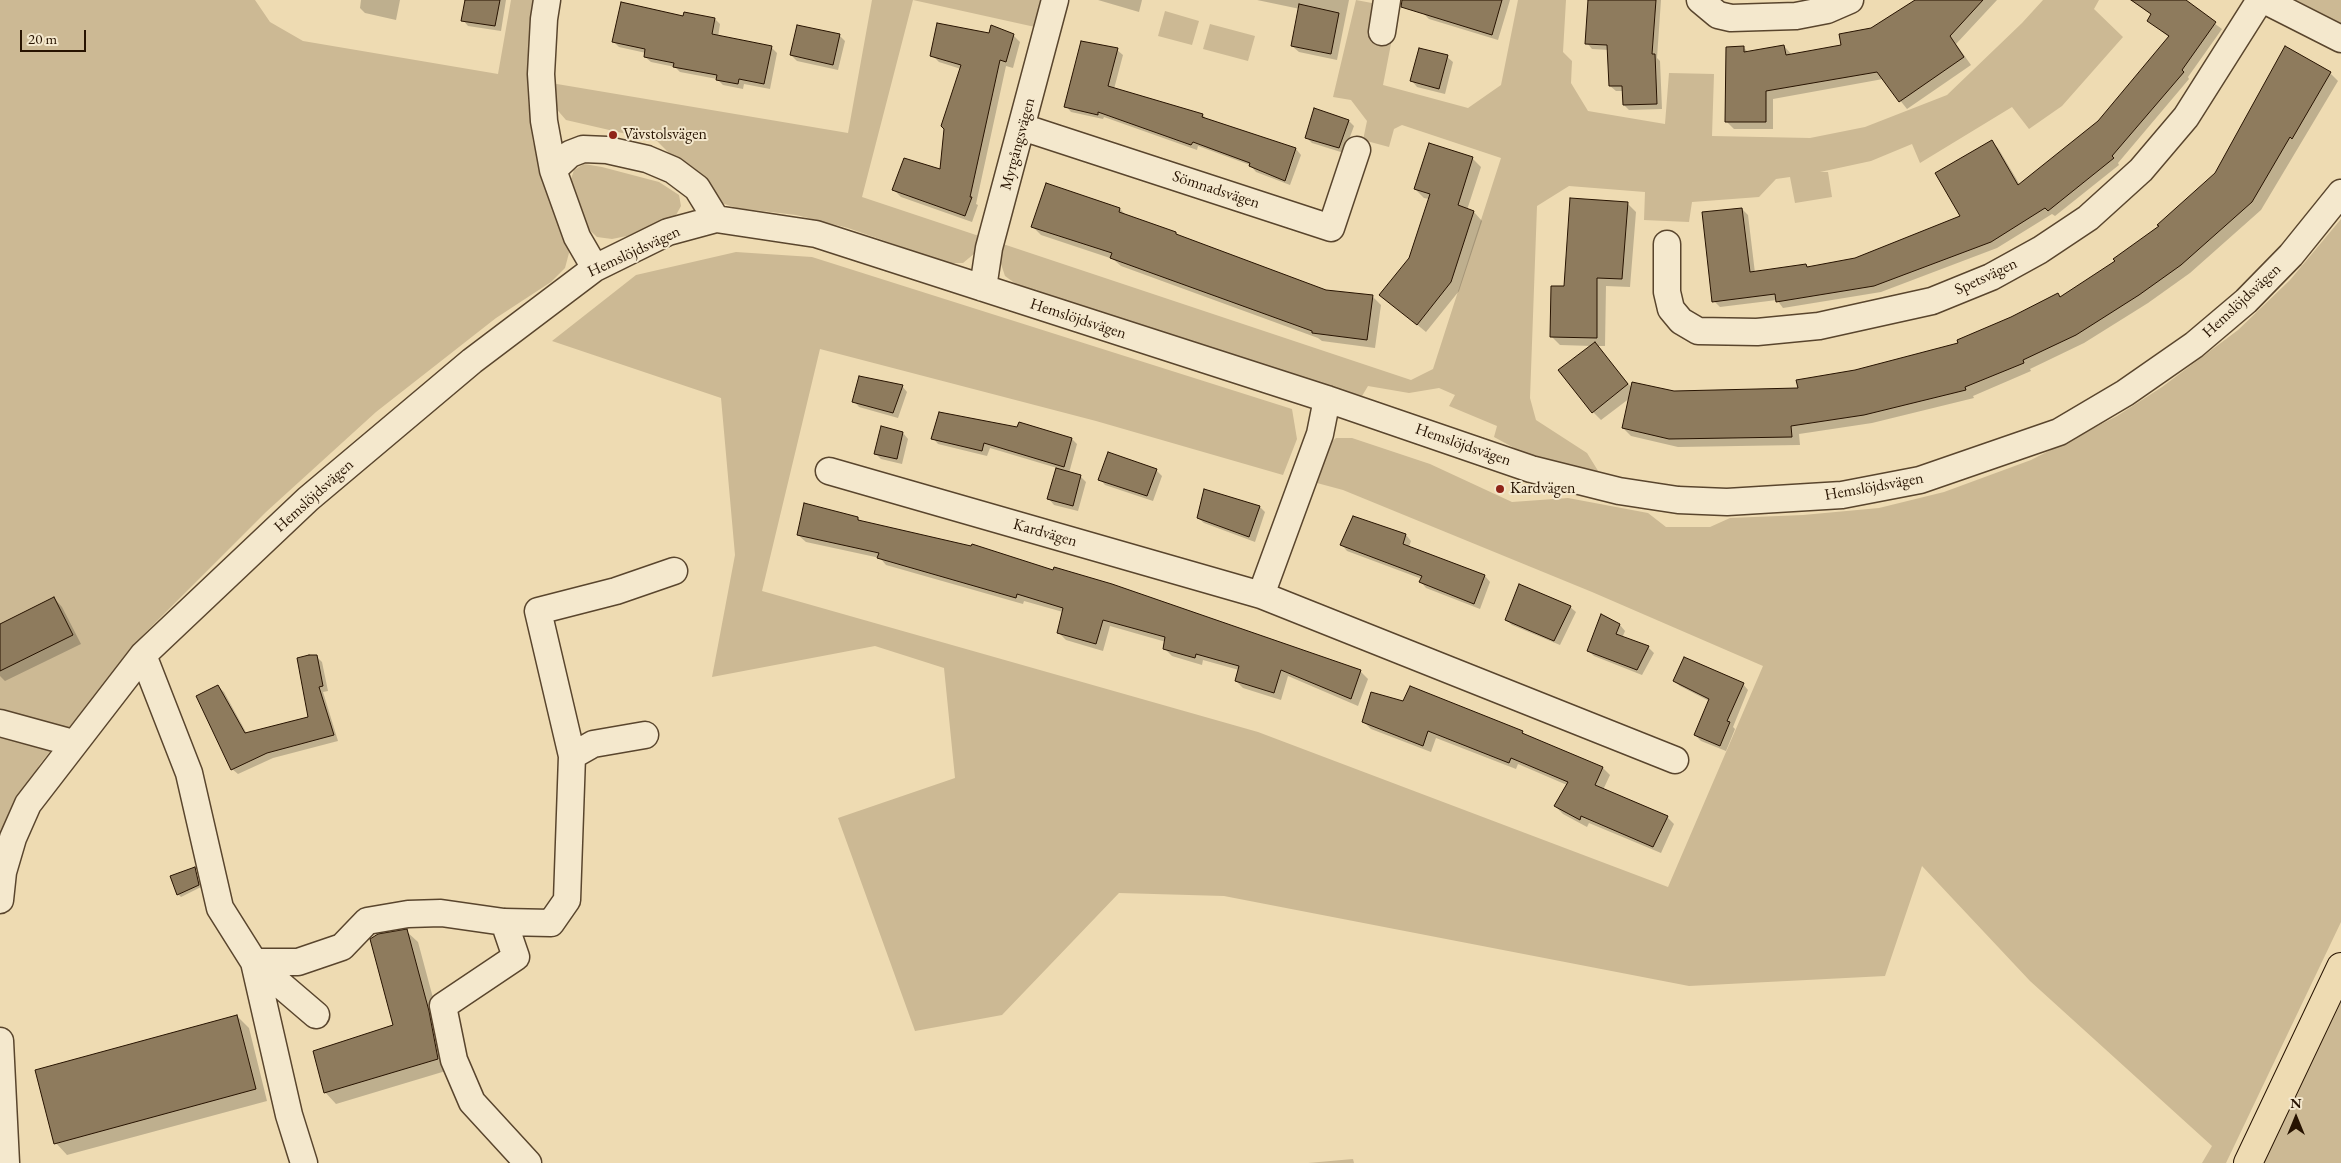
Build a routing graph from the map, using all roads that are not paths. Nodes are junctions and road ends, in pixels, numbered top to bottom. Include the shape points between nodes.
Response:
1 (547, 0) edge
2 (1055, 0) edge
3 (1386, 0) edge
4 (1700, 0) edge
5 (1850, 0) edge
6 (2262, 0) edge
7 (1382, 32) dead end
8 (2341, 39) edge
9 (1022, 127) junction
10 (1357, 150) dead end
11 (553, 170) junction
12 (2341, 193) edge
13 (716, 219) junction
14 (1667, 244) dead end
15 (595, 268) junction
16 (983, 288) junction
17 (1326, 399) junction
18 (829, 472) dead end
19 (674, 571) dead end
20 (1261, 595) junction
21 (143, 655) junction
22 (0, 723) edge
23 (645, 735) dead end
24 (73, 743) junction
25 (572, 756) junction
26 (1675, 760) dead end
27 (2, 875) edge
28 (0, 900) edge
29 (504, 922) junction
30 (254, 962) junction
31 (2341, 966) edge
32 (316, 1015) dead end
33 (0, 1041) edge
34 (6, 1163) edge
35 (304, 1163) edge
36 (528, 1163) edge
37 (2248, 1163) edge

1 - 11 street via 541,74 544,120
2 - 9 street, Myrgångsvägen
3 - 7 street
4 - 5 street via 1718,15 1731,18 1796,16 1827,10
6 - 8 street
6 - 14 street, Spetsvägen via 2186,117 2141,170 2088,218 2040,250 1990,277 1932,301 1819,326 1757,332 1698,331 1681,321 1672,309 1667,292
9 - 10 street, Sömnadsvägen via 1331,228
9 - 16 street, Myrgångsvägen via 990,248
11 - 13 street via 570,154 583,149 607,150 647,159 673,170 697,188
11 - 15 street via 577,236
12 - 17 street, Hemslöjdsvägen via 2291,255 2246,301 2194,345 2159,369 2058,432 1920,480 1842,495 1726,502 1678,500 1619,491 1531,469
13 - 15 street, Hemslöjdsvägen via 668,232
13 - 16 street, Hemslöjdsvägen via 816,234
15 - 21 street, Hemslöjdsvägen via 472,362 308,499
16 - 17 street, Hemslöjdsvägen
17 - 20 street via 1320,434
18 - 20 street, Kardvägen
19 - 25 street via 616,591 538,611
20 - 26 street, Kardvägen
21 - 24 street, Hemslöjdsvägen
21 - 30 street via 189,773 220,908
22 - 24 street
23 - 25 street via 593,744
24 - 27 street, Hemslöjdsvägen via 28,804
25 - 29 street via 567,900 551,923
27 - 28 street, Hemslöjdsvägen
29 - 30 street via 441,913 408,914 367,921 342,947 298,962
29 - 36 street via 516,957 443,1006 454,1060 472,1102
30 - 32 street
30 - 35 street via 289,1115
31 - 37 main road
33 - 34 street

